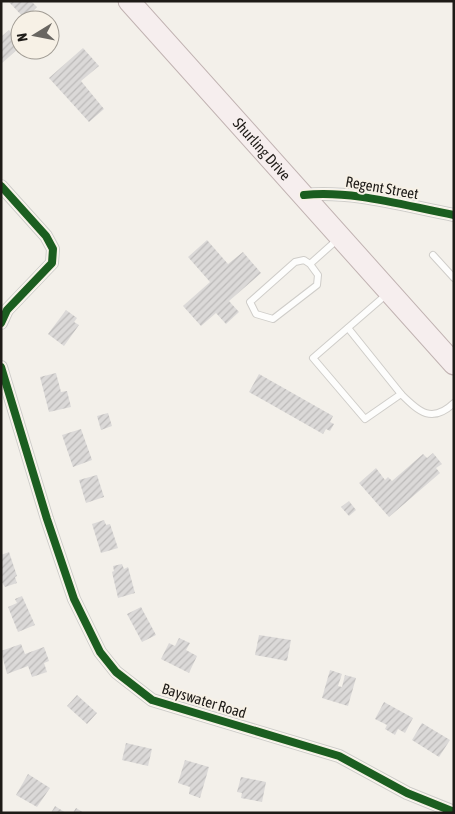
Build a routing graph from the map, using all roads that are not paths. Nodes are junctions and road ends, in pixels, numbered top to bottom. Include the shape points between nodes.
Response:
1 (129, 1) edge
2 (1, 186) edge
3 (304, 195) junction
4 (454, 215) edge
5 (341, 237) junction
6 (433, 255) dead end
7 (310, 264) junction
8 (454, 278) edge
9 (390, 291) junction
10 (1, 323) edge
11 (348, 328) junction
12 (454, 364) edge
13 (1, 366) edge
14 (401, 394) junction
15 (454, 403) edge
16 (454, 812) edge

1 - 3 main road, Shurling Drive
2 - 10 street via 46,236 53,249 52,263 7,310
3 - 4 street, Regent Street via 347,195
3 - 5 main road, Shurling Drive
5 - 7 lane
5 - 9 main road, Shurling Drive
6 - 8 lane
7 - 7 lane via 304,260 295,262 250,302 256,314 273,319 317,286 318,275
9 - 11 lane
9 - 12 main road, Shurling Drive
11 - 14 lane
11 - 14 lane via 313,358 365,419
13 - 16 street, Bayswater Road via 74,599 100,652 116,672 152,700 339,756 434,806
14 - 15 lane via 415,408 429,414 440,413

